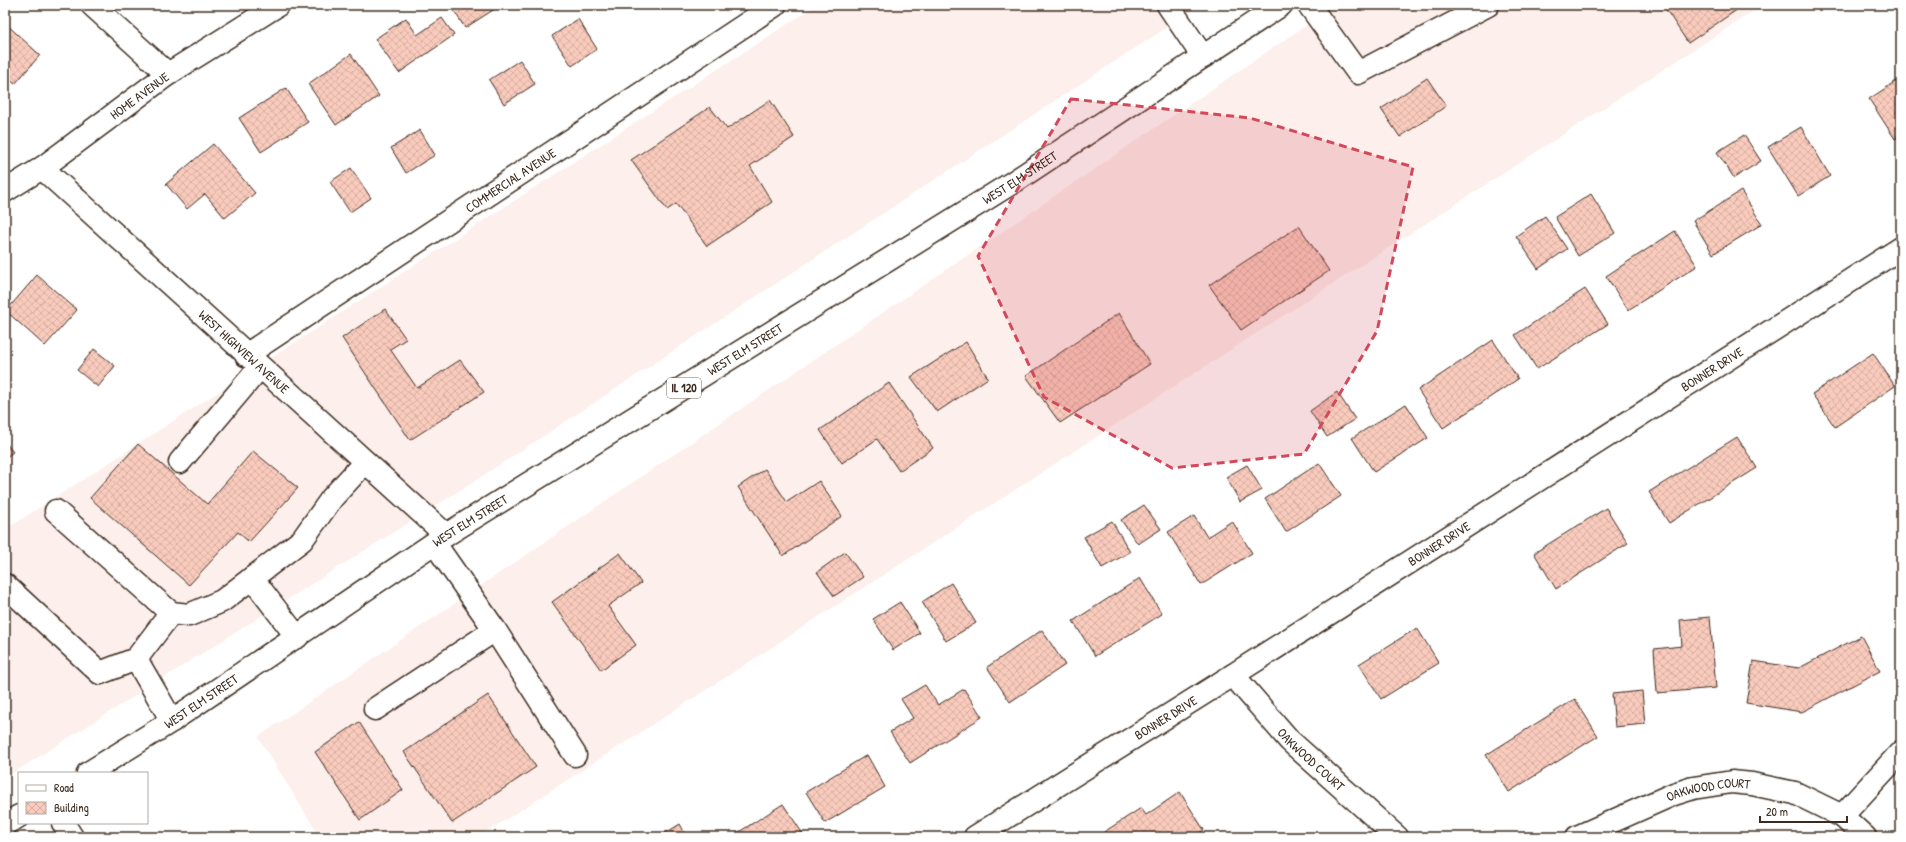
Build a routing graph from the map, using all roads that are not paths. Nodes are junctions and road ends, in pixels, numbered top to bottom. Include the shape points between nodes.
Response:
1 (92, 5) edge
2 (278, 5) edge
3 (776, 5) edge
4 (1168, 5) edge
5 (1281, 5) edge
6 (1309, 5) edge
7 (1488, 5) edge
8 (1203, 56) junction
9 (168, 74) junction
10 (42, 168) junction
11 (5, 191) edge
12 (1901, 248) edge
13 (253, 361) junction
14 (180, 462) dead end
15 (365, 462) junction
16 (56, 511) dead end
17 (441, 539) junction
18 (252, 578) junction
19 (5, 585) edge
20 (171, 612) junction
21 (495, 630) junction
22 (297, 637) junction
23 (136, 659) junction
24 (1233, 675) junction
25 (374, 709) dead end
26 (172, 721) junction
27 (1901, 752) edge
28 (575, 755) dead end
29 (90, 772) edge
30 (1842, 816) junction
31 (18, 817) edge
32 (64, 824) edge
33 (5, 825) edge
34 (72, 837) edge
35 (975, 837) edge
36 (1397, 837) edge
37 (1577, 837) edge
38 (1865, 837) edge

1 - 9 street
2 - 9 street, HOME AVENUE
3 - 13 street, COMMERCIAL AVENUE
4 - 8 street
5 - 8 street, WEST ELM STREET / IL 120
6 - 7 street via 1358,73
8 - 17 street, WEST ELM STREET / IL 120 via 1015,181
9 - 10 street, HOME AVENUE
10 - 11 street, HOME AVENUE
10 - 13 street, WEST HIGHVIEW AVENUE
12 - 24 street, BONNER DRIVE
13 - 14 street, COMMERCIAL AVENUE
13 - 15 street, WEST HIGHVIEW AVENUE
15 - 17 street, WEST HIGHVIEW AVENUE
15 - 18 street via 332,498 302,540
16 - 20 street
17 - 21 street, WEST HIGHVIEW AVENUE
17 - 22 street, WEST ELM STREET / IL 120
18 - 20 street via 222,601 189,614
18 - 22 street
19 - 23 street via 100,674
20 - 23 street
21 - 25 street
21 - 28 street, WEST HIGHVIEW AVENUE
22 - 26 street, WEST ELM STREET / IL 120
23 - 26 street
24 - 35 street, BONNER DRIVE
24 - 36 street, OAKWOOD COURT via 1290,741
26 - 29 street, WEST ELM STREET / IL 120
27 - 30 street
30 - 37 street, OAKWOOD COURT via 1795,793 1732,782 1693,788 1674,794
30 - 38 street, OAKWOOD COURT
31 - 33 street
32 - 34 street

